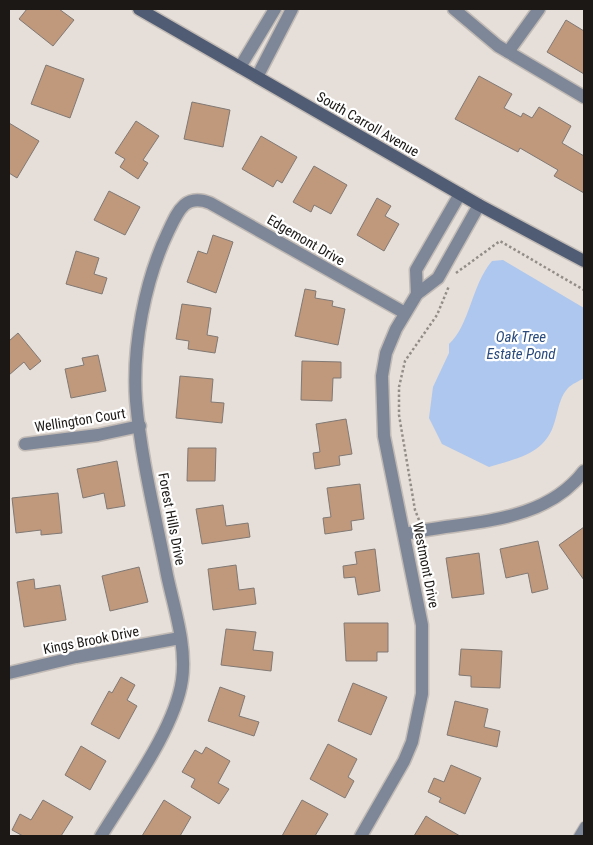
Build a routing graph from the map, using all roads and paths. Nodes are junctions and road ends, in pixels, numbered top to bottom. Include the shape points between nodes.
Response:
1 (139, 9) edge
2 (275, 9) edge
3 (292, 9) edge
4 (454, 9) edge
5 (539, 9) edge
6 (508, 52) junction
7 (240, 67) junction
8 (256, 77) junction
9 (584, 97) edge
10 (460, 194) junction
11 (191, 200) joint
12 (479, 205) junction
13 (584, 261) edge
14 (584, 290) edge
15 (416, 294) junction
16 (405, 313) junction
17 (140, 426) junction
18 (25, 444) dead end
19 (584, 470) edge
20 (424, 530) junction
21 (405, 534) junction
22 (180, 638) junction
23 (9, 673) edge
24 (584, 826) edge
25 (101, 836) edge
26 (361, 836) edge
27 (578, 836) edge

1 - 7 main road, South Carroll Avenue
2 - 7 street
3 - 8 street
4 - 6 street
5 - 6 street
6 - 9 street
7 - 8 main road, South Carroll Avenue
8 - 10 main road, South Carroll Avenue
10 - 12 main road, South Carroll Avenue
10 - 15 street, Westmont Drive via 416,270
11 - 16 street, Edgemont Drive via 198,198 210,203
11 - 17 street, Forest Hills Drive via 175,217 150,282 138,337 136,400
12 - 13 main road, South Carroll Avenue
12 - 15 street, Westmont Drive via 438,278
14 - 20 path via 500,241 458,271 438,315 405,361 399,387 398,415 415,510
15 - 16 street, Westmont Drive
16 - 21 street, Westmont Drive via 386,352 382,393 384,436
17 - 18 street, Wellington Court
17 - 22 street, Forest Hills Drive
19 - 20 street via 554,500 513,516
20 - 21 street
21 - 26 street, Westmont Drive via 422,625 422,694 412,742 404,761
22 - 23 street, Kings Brook Drive
22 - 25 street, Forest Hills Drive via 182,679 177,700 161,738
24 - 27 lane

